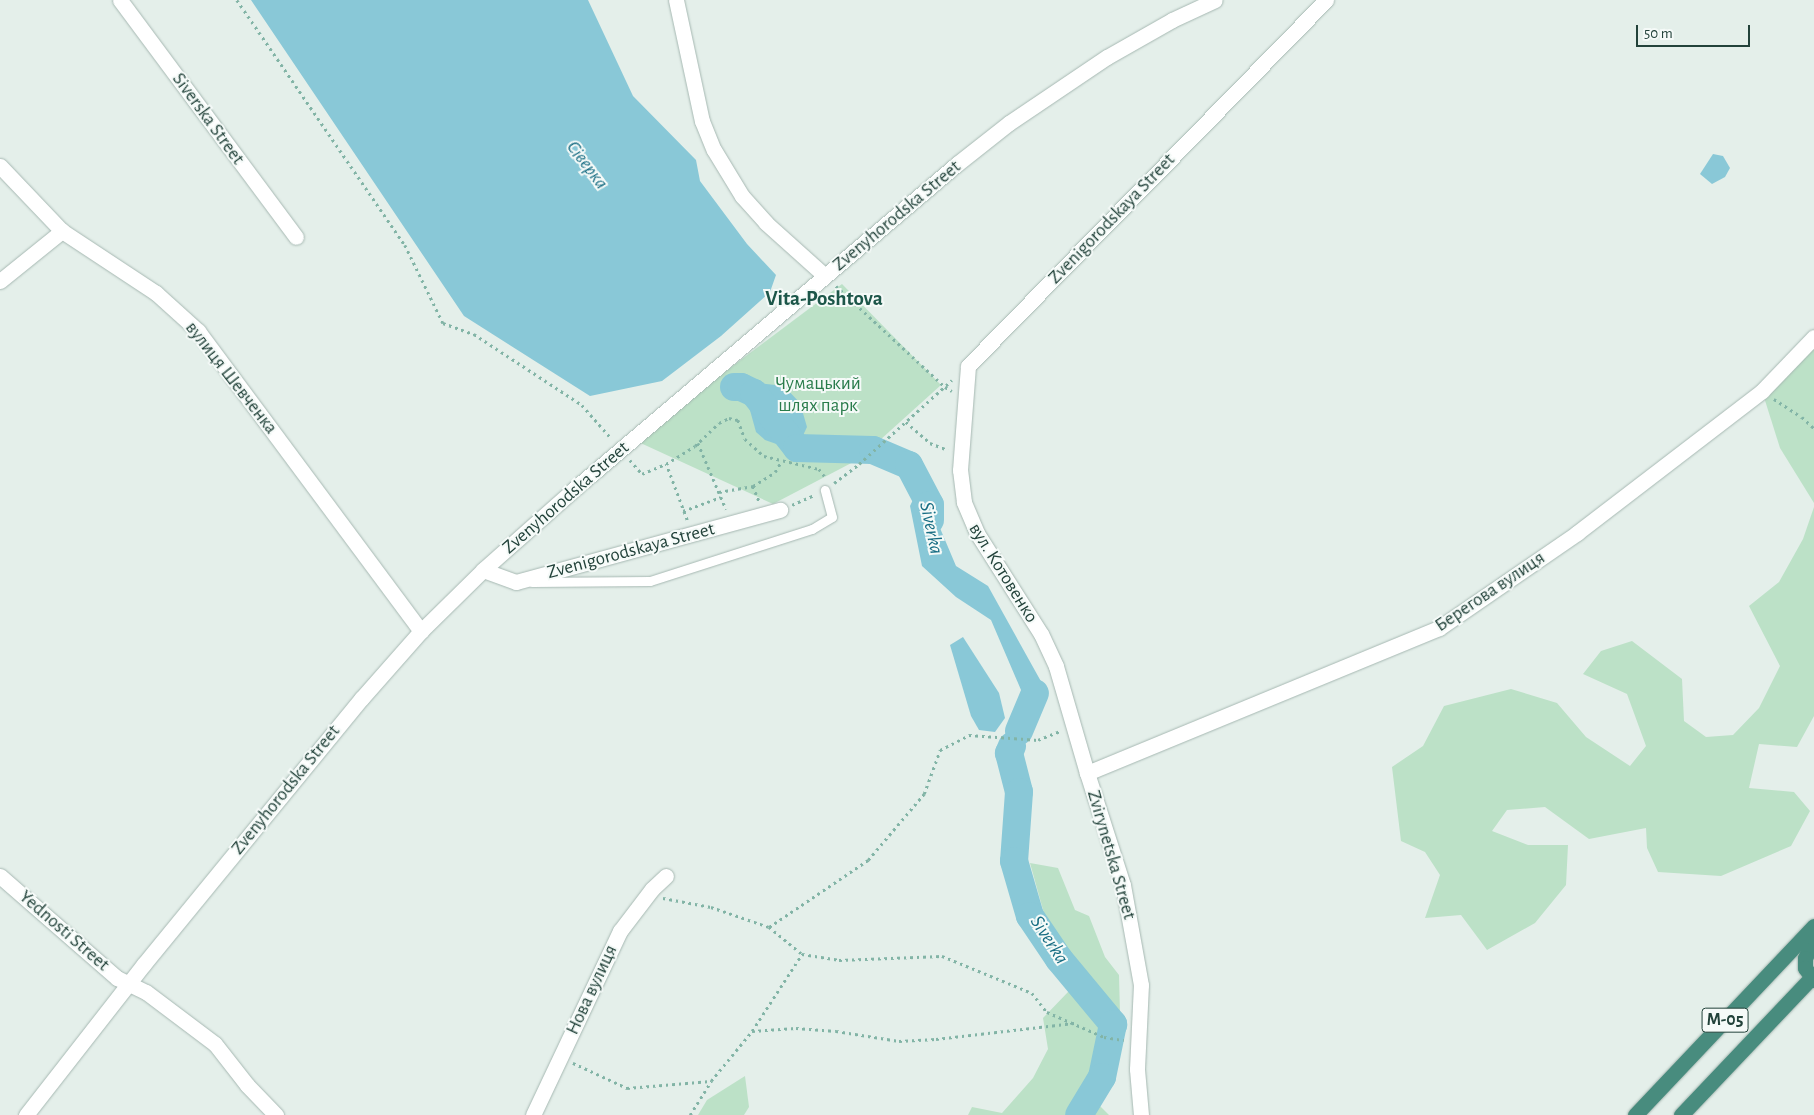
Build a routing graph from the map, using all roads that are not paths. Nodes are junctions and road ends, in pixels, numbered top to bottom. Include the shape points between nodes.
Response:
1 (120, 0) edge
2 (676, 0) edge
3 (1215, 0) edge
4 (1326, 0) edge
5 (0, 166) edge
6 (62, 231) junction
7 (296, 237) dead end
8 (825, 276) junction
9 (0, 281) edge
10 (1814, 337) edge
11 (968, 366) joint
12 (828, 487) road end
13 (780, 510) dead end
14 (483, 570) junction
15 (516, 582) junction
16 (421, 631) junction
17 (1087, 774) junction
18 (0, 876) edge
19 (666, 876) dead end
20 (1814, 926) edge
21 (1814, 938) edge
22 (1813, 978) edge
23 (129, 983) junction
24 (26, 1115) edge
25 (276, 1115) edge
26 (533, 1115) edge
27 (1141, 1115) edge
28 (1635, 1115) edge
29 (1681, 1115) edge

1 - 7 street, Siverska Street
2 - 8 street via 702,121 717,157 742,196
3 - 8 street, Zvenyhorodska Street via 1126,46 1036,102
4 - 11 street, Zvenigorodskaya Street
5 - 6 street, вулиця Шевченка
6 - 9 street
6 - 16 street, вулиця Шевченка via 156,293 198,331
8 - 14 street, Zvenyhorodska Street
10 - 17 street, Берегова вулиця via 1762,392 1577,533 1439,628
11 - 17 street, вул. Котовенко via 960,455 961,491 968,516 998,570 1041,634 1058,672
12 - 15 lane via 832,517 812,529 650,581
13 - 15 street, Zvenigorodskaya Street
14 - 15 street
14 - 16 street, Zvenyhorodska Street
16 - 23 street, Zvenyhorodska Street via 304,767
17 - 27 street, Zvirynetska Street via 1129,912 1141,986 1137,1069
18 - 23 street, Yednosti Street via 118,978
19 - 26 street, Нова вулиця via 620,931
20 - 28 highway, М-05
21 - 22 highway via 1805,958 1805,968
22 - 29 highway, М-05
23 - 24 street, Zvenyhorodska Street
23 - 25 street via 146,992 214,1044

